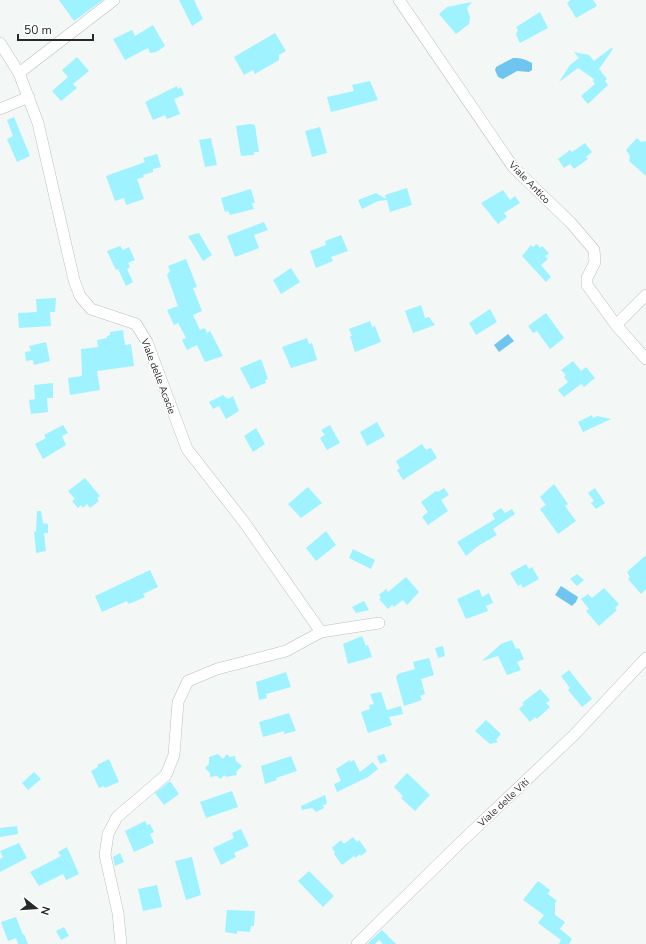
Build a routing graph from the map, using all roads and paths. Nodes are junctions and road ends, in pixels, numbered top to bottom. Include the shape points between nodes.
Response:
1 (399, 0) edge
2 (109, 1) edge
3 (0, 43) edge
4 (19, 73) junction
5 (29, 97) junction
6 (0, 109) edge
7 (646, 294) edge
8 (616, 325) junction
9 (646, 359) edge
10 (379, 623) dead end
11 (321, 632) junction
12 (646, 658) edge
13 (121, 944) edge
14 (357, 944) edge

1 - 8 street, Viale Antico via 514,167 571,223 594,250 595,262 587,278 587,285
2 - 4 street
3 - 4 street, Viale delle Acacie
4 - 5 street, Viale delle Acacie
5 - 6 street
5 - 11 street, Viale delle Acacie via 38,123 74,280 80,296 91,309 136,324 147,342 187,449 244,522
7 - 8 street
8 - 9 street, Viale Antico
10 - 11 street
11 - 13 street via 286,652 217,669 188,681 178,702 174,755 166,775 117,817 108,834 105,855 118,913
12 - 14 street, Viale delle Viti via 574,734

